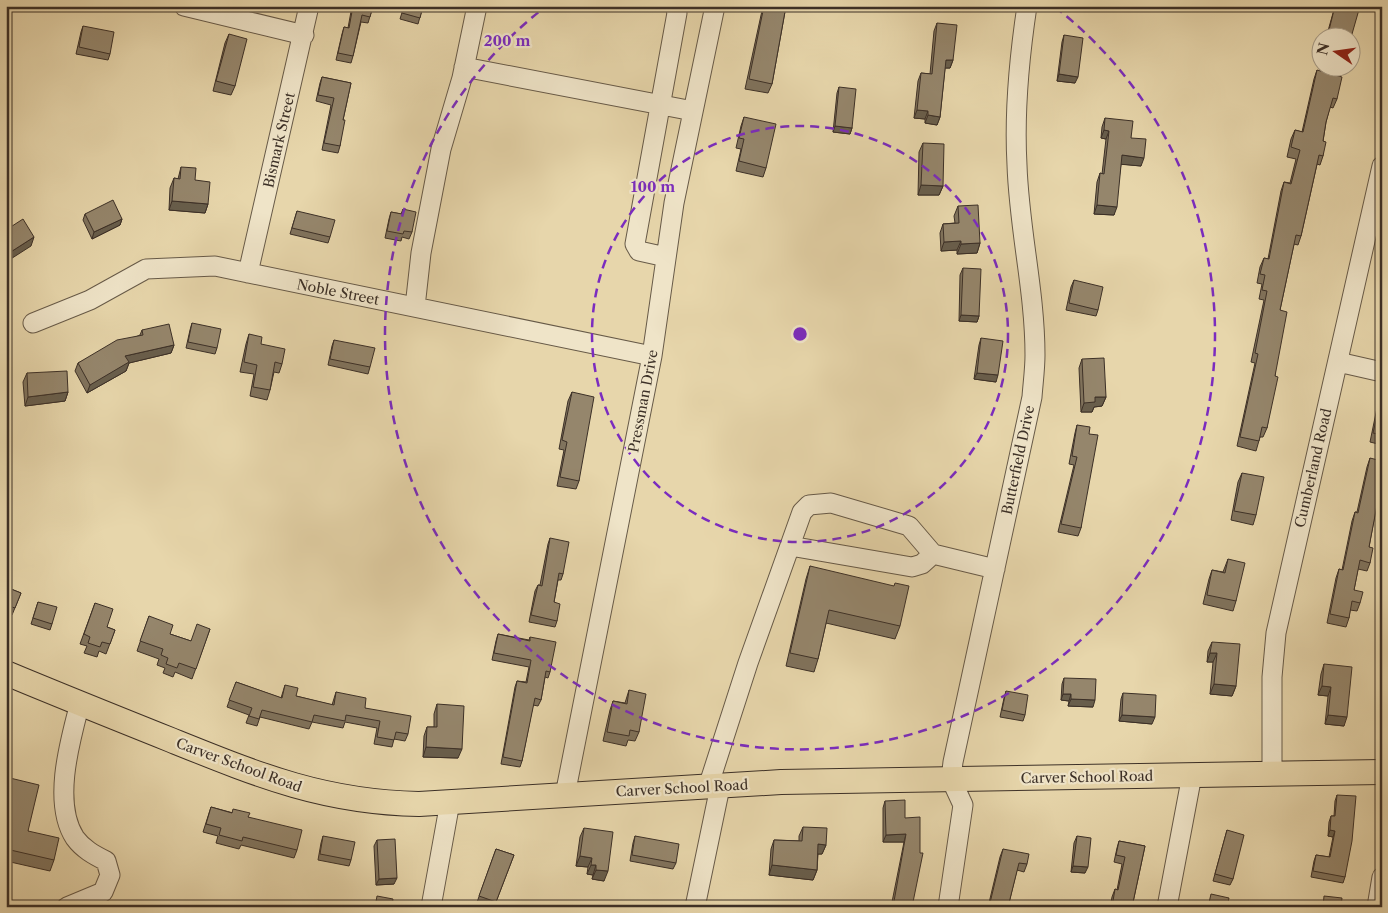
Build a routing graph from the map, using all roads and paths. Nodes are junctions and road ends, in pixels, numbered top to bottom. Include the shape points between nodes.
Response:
1 (184, 6) edge
2 (309, 6) edge
3 (477, 6) edge
4 (675, 6) edge
5 (715, 6) edge
6 (1027, 6) edge
7 (304, 35) junction
8 (464, 67) junction
9 (660, 105) junction
10 (693, 111) junction
11 (1382, 166) edge
12 (666, 257) junction
13 (248, 274) junction
14 (415, 307) junction
15 (33, 323) dead end
16 (652, 356) junction
17 (1338, 362) junction
18 (1382, 372) edge
19 (790, 546) junction
20 (933, 554) junction
21 (995, 569) junction
22 (6, 673) edge
23 (80, 703) junction
24 (1382, 772) edge
25 (1272, 774) junction
26 (1192, 775) junction
27 (951, 779) junction
28 (714, 787) junction
29 (565, 795) junction
30 (450, 802) junction
31 (1382, 877) edge
32 (67, 907) edge
33 (431, 907) edge
34 (695, 907) edge
35 (948, 907) edge
36 (1166, 907) edge
37 (1377, 907) edge

1 - 7 street
2 - 7 street, Bismark Street
3 - 8 street
4 - 9 street via 677,13
5 - 10 street, Pressman Drive
6 - 21 street, Butterfield Drive via 1016,107 1017,166 1035,355 1032,397
7 - 13 street, Bismark Street
8 - 9 street
8 - 14 street via 441,149 421,253
9 - 10 street
9 - 12 street via 635,244 639,251
10 - 12 street, Pressman Drive
11 - 17 street, Cumberland Road
12 - 16 street, Pressman Drive
13 - 14 street, Noble Street
13 - 15 street, Noble Street via 215,266 146,269 90,300
14 - 16 street, Noble Street
16 - 29 street, Pressman Drive
17 - 18 street
17 - 25 street, Cumberland Road via 1276,633 1272,678
19 - 20 street via 912,567 922,564
19 - 20 street via 802,512 809,505 831,503 909,526
19 - 28 street via 748,663
20 - 21 street
21 - 27 street, Butterfield Drive
22 - 23 main road, Carver School Road
23 - 30 main road, Carver School Road via 267,778 312,792 383,803
23 - 32 street via 68,751 64,812 75,837 87,851 106,861 110,875 103,892
24 - 25 main road, Carver School Road
25 - 26 main road, Carver School Road
26 - 27 main road, Carver School Road
26 - 36 street
27 - 28 main road, Carver School Road via 782,782
27 - 35 street via 962,805
28 - 29 main road, Carver School Road
28 - 34 street
29 - 30 main road, Carver School Road
30 - 33 street
31 - 37 street

